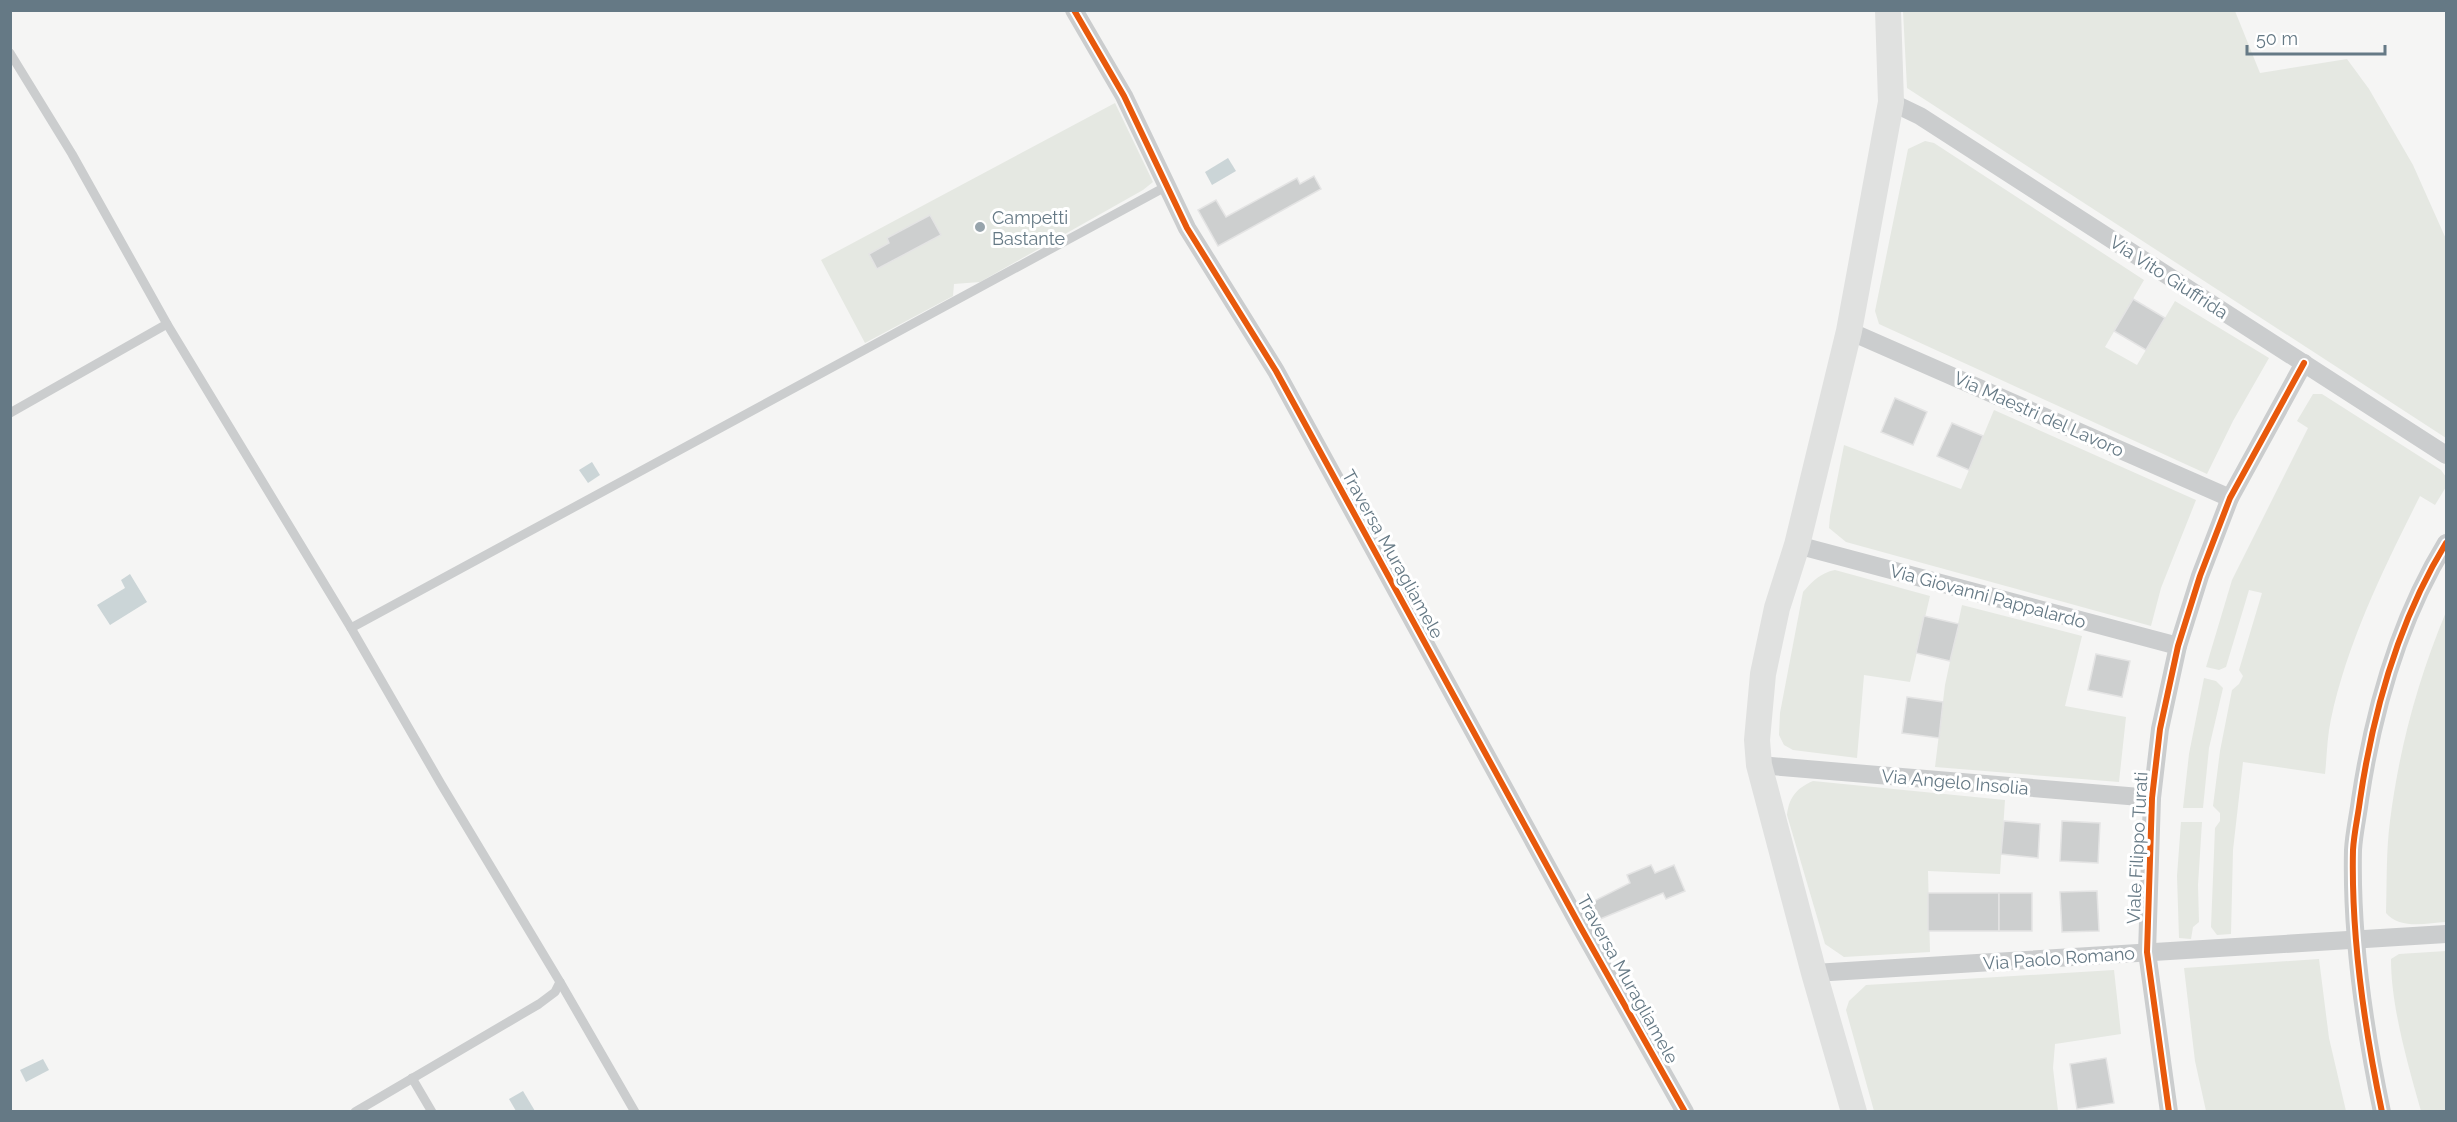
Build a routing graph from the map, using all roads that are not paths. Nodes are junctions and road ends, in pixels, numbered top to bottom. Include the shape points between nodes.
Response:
1 (1074, 10) edge
2 (1888, 10) edge
3 (10, 53) edge
4 (1891, 102) junction
5 (1167, 186) junction
6 (167, 324) junction
7 (1849, 331) junction
8 (2304, 363) junction
9 (10, 413) edge
10 (2446, 455) edge
11 (2230, 498) junction
12 (2446, 543) edge
13 (1797, 545) junction
14 (351, 628) junction
15 (2178, 646) junction
16 (1759, 765) junction
17 (2152, 798) junction
18 (2446, 934) edge
19 (2357, 940) junction
20 (2147, 952) junction
21 (1814, 973) junction
22 (560, 982) junction
23 (412, 1078) junction
24 (355, 1112) edge
25 (432, 1112) edge
26 (635, 1112) edge
27 (1685, 1112) edge
28 (1854, 1112) edge
29 (2169, 1112) edge
30 (2382, 1112) edge

1 - 5 street, Traversa Muragliamele via 1124,96
2 - 4 main road
3 - 6 lane via 72,154
4 - 7 main road
4 - 8 street, Via Vito Giuffrida via 1920,116
5 - 14 lane
5 - 27 street, Traversa Muragliamele via 1187,228 1276,371
6 - 9 lane
6 - 14 lane
7 - 11 street, Via Maestri del Lavoro
7 - 13 main road
8 - 10 street, Via Vito Giuffrida
8 - 11 street, Viale Filippo Turati
11 - 15 street, Viale Filippo Turati
12 - 19 street via 2394,657 2367,752 2353,848
13 - 15 street, Via Giovanni Pappalardo
13 - 16 main road via 1777,608 1763,674 1757,740
14 - 22 lane
15 - 17 street, Viale Filippo Turati via 2160,729
16 - 17 street, Via Angelo Insolia
16 - 21 main road
17 - 20 street, Viale Filippo Turati
18 - 19 street, Via Paolo Romano
19 - 20 street, Via Paolo Romano
19 - 30 street via 2368,1047
20 - 21 street, Via Paolo Romano
20 - 29 street, Viale Filippo Turati
21 - 28 main road
22 - 23 lane via 555,992 539,1004
22 - 26 lane
23 - 24 lane
23 - 25 lane

